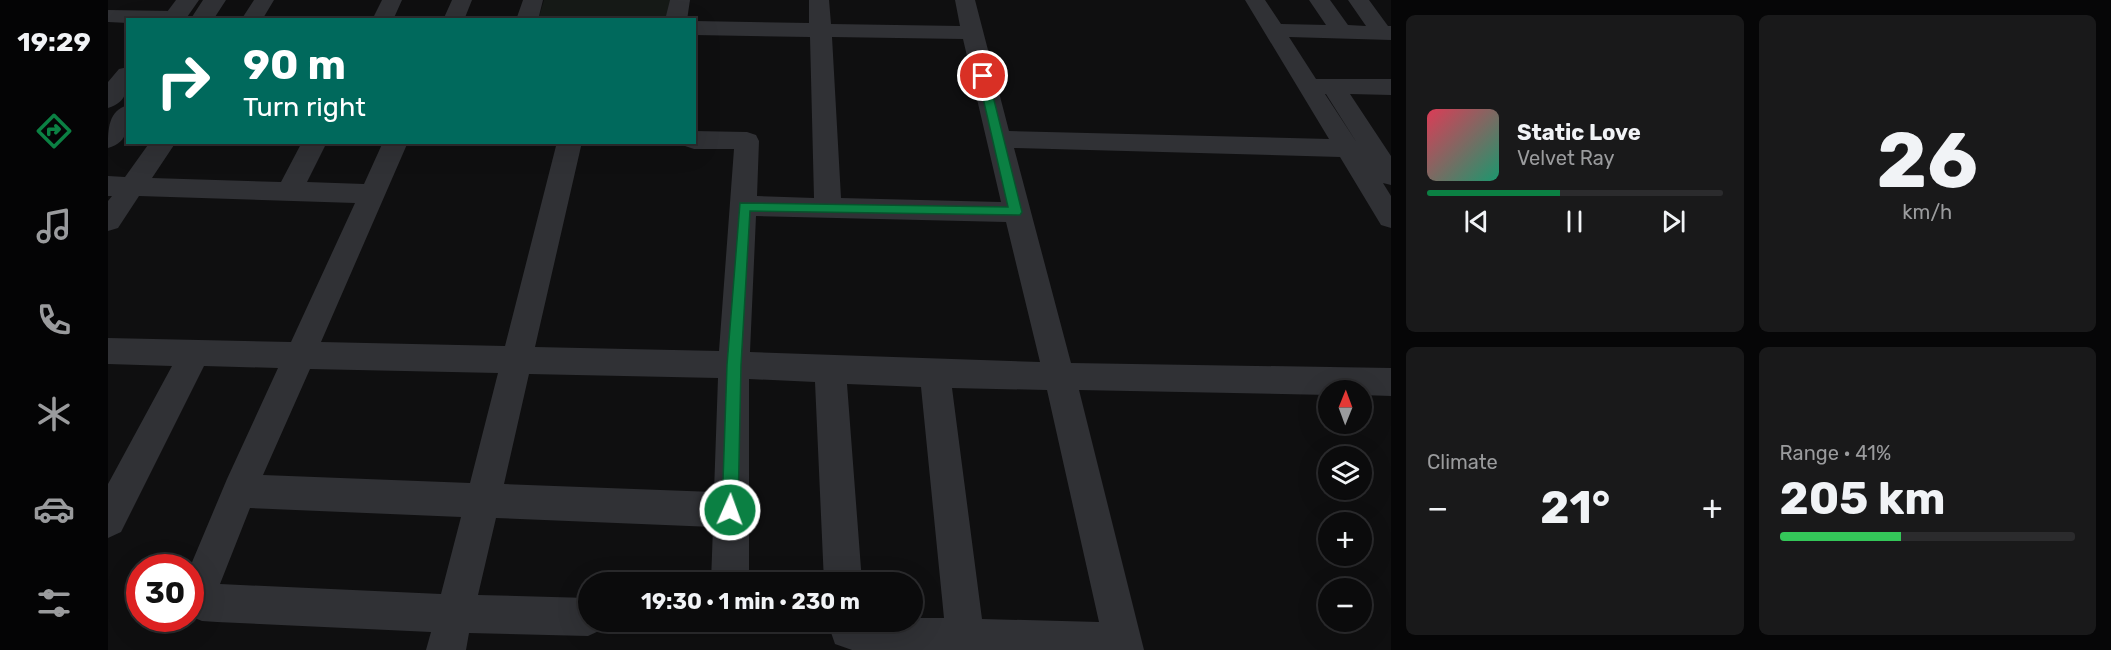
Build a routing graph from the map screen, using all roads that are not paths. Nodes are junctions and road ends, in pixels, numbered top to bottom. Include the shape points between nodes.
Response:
1 (215, 0) edge
2 (264, 0) edge
3 (392, 0) edge
4 (462, 0) edge
5 (533, 0) edge
6 (680, 0) edge
7 (819, 0) edge
8 (965, 0) edge
9 (1255, 0) edge
10 (1278, 0) edge
11 (1319, 0) edge
12 (1358, 0) edge
13 (178, 12) edge
14 (108, 16) edge
15 (202, 18) edge
16 (252, 18) edge
17 (383, 18) edge
18 (454, 18) edge
19 (528, 18) edge
20 (676, 18) edge
21 (696, 28) edge
22 (1273, 30) junction
23 (1297, 30) junction
24 (820, 31) junction
25 (1341, 31) junction
26 (973, 33) junction
27 (1387, 33) edge
28 (126, 77) edge
29 (1321, 86) junction
30 (1391, 87) edge
31 (108, 99) edge
32 (126, 116) edge
33 (108, 139) edge
34 (998, 139) junction
35 (696, 140) edge
36 (162, 144) edge
37 (314, 144) edge
38 (395, 144) edge
39 (569, 144) edge
40 (1347, 147) junction
41 (1391, 176) edge
42 (120, 187) edge
43 (289, 191) junction
44 (373, 194) junction
45 (744, 206) junction
46 (828, 208) junction
47 (1016, 212) junction
48 (1391, 218) edge
49 (108, 221) edge
50 (108, 351) edge
51 (195, 353) junction
52 (300, 356) junction
53 (515, 361) junction
54 (734, 365) junction
55 (830, 369) junction
56 (935, 374) junction
57 (1059, 375) junction
58 (1391, 382) edge
59 (239, 491) junction
60 (481, 501) junction
61 (730, 510) junction
62 (108, 520) edge
63 (730, 572) edge
64 (842, 572) edge
65 (455, 614) junction
66 (578, 616) edge
67 (856, 632) edge
68 (965, 639) junction
69 (1123, 646) edge
70 (446, 650) edge

1 - 15 street
2 - 16 street
3 - 17 street
4 - 18 street
5 - 19 street
6 - 20 street
7 - 24 street
8 - 26 street
9 - 22 street
10 - 23 street
11 - 25 street
12 - 27 street
13 - 14 street
21 - 24 street
22 - 23 street
22 - 29 street
23 - 25 street
24 - 26 street
24 - 46 street
25 - 27 street
26 - 34 street
28 - 31 street
29 - 30 street
29 - 40 street
29 - 41 street
32 - 33 street
34 - 40 street
34 - 47 street
35 - 45 street via 747,141
36 - 42 street
37 - 43 street
38 - 44 street
39 - 53 street
40 - 48 street
42 - 43 street
42 - 49 street
43 - 44 street
44 - 52 street
45 - 46 street
45 - 54 street
46 - 47 street
47 - 57 street
50 - 51 street
51 - 52 street
51 - 62 street
52 - 53 street
52 - 59 street
53 - 54 street
53 - 60 street
54 - 55 street
54 - 61 street
55 - 56 street
55 - 64 street
56 - 57 street
56 - 68 street
57 - 58 street
57 - 69 street
59 - 60 street
59 - 65 street via 197,594 202,602
60 - 61 street
60 - 65 street
61 - 63 street
65 - 66 street
65 - 70 street
67 - 68 street via 870,636
68 - 69 street

